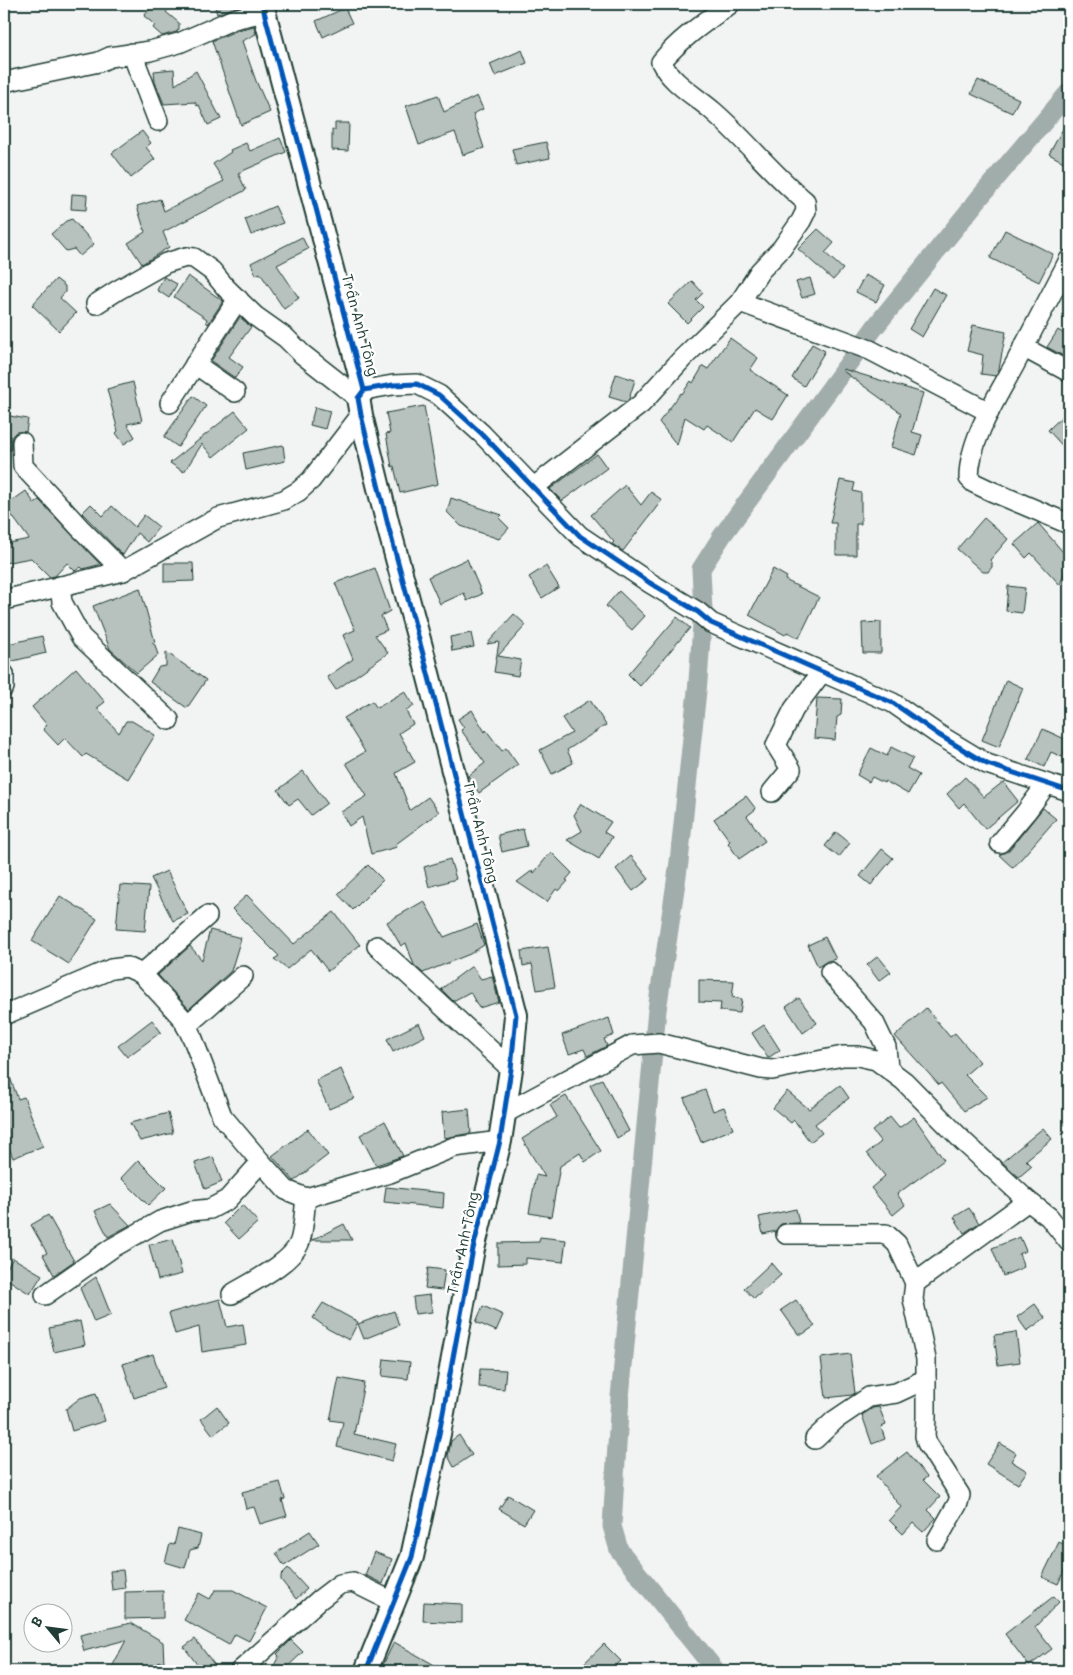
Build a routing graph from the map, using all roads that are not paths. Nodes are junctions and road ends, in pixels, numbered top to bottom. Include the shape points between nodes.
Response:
1 (730, 4) edge
2 (263, 8) edge
3 (132, 54) junction
4 (4, 82) edge
5 (158, 121) dead end
6 (1069, 260) edge
7 (238, 299) junction
8 (740, 302) junction
9 (96, 304) dead end
10 (1023, 347) junction
11 (195, 364) junction
12 (1069, 372) edge
13 (235, 392) dead end
14 (361, 401) junction
15 (170, 403) dead end
16 (989, 412) junction
17 (22, 442) dead end
18 (534, 487) junction
19 (1069, 524) edge
20 (123, 571) junction
21 (60, 586) junction
22 (4, 600) edge
23 (822, 672) junction
24 (4, 674) edge
25 (4, 687) edge
26 (169, 720) dead end
27 (1046, 785) junction
28 (1069, 791) edge
29 (772, 792) dead end
30 (1000, 844) dead end
31 (207, 916) dead end
32 (377, 946) dead end
33 (830, 972) dead end
34 (142, 974) junction
35 (244, 976) dead end
36 (4, 1015) edge
37 (186, 1026) junction
38 (888, 1068) junction
39 (511, 1069) junction
40 (505, 1113) junction
41 (500, 1141) junction
42 (261, 1162) junction
43 (306, 1198) junction
44 (1028, 1201) junction
45 (786, 1234) dead end
46 (1069, 1242) edge
47 (915, 1283) junction
48 (232, 1294) dead end
49 (46, 1295) dead end
50 (926, 1379) junction
51 (814, 1439) dead end
52 (937, 1540) dead end
53 (393, 1602) junction
54 (240, 1671) edge
55 (366, 1671) edge

1 - 8 street via 691,33 661,62 665,70 693,97 714,111 804,201 806,211 802,221 760,271
2 - 3 street via 179,43
2 - 14 street, Trần Anh Tông
3 - 4 street
3 - 5 street
6 - 10 street
7 - 9 street via 212,271 186,256 166,263
7 - 11 street
7 - 14 street
8 - 16 street via 870,350
8 - 18 street via 642,404
10 - 12 street
10 - 16 street
11 - 13 street
11 - 15 street
14 - 18 street via 393,385 417,384 439,396
14 - 20 street via 311,480 299,491 284,500 218,518
14 - 39 street, Trần Anh Tông via 389,529 516,1015
16 - 19 street via 974,448 969,478 991,491
17 - 20 street via 23,466
18 - 23 street via 580,536 650,583 705,617
20 - 21 street
21 - 22 street
21 - 26 street via 62,602 81,637
23 - 27 street via 893,703 987,764
23 - 29 street via 794,709 776,744 791,769
24 - 25 street
27 - 28 street
27 - 30 street
31 - 34 street
32 - 39 street
33 - 38 street via 874,1022 886,1047
34 - 36 street via 127,967 111,969
34 - 37 street
35 - 37 street
37 - 42 street via 222,1116
38 - 40 street via 876,1060 843,1056 772,1070 654,1044 632,1045
38 - 44 street
39 - 40 street, Trần Anh Tông
40 - 41 street, Trần Anh Tông
41 - 43 street via 454,1147 390,1173
41 - 53 street, Trần Anh Tông via 472,1249 439,1434 412,1557
42 - 43 street via 286,1190
42 - 49 street via 227,1200 210,1208 160,1221 112,1248
43 - 48 street via 301,1235 295,1251 278,1266
44 - 46 street via 1049,1217
44 - 47 street
45 - 47 street via 886,1234 897,1244
47 - 50 street via 913,1298 926,1359
50 - 51 street via 896,1393 869,1397
50 - 52 street via 927,1443 960,1495
53 - 54 street via 353,1582 340,1584
53 - 55 street, Trần Anh Tông

